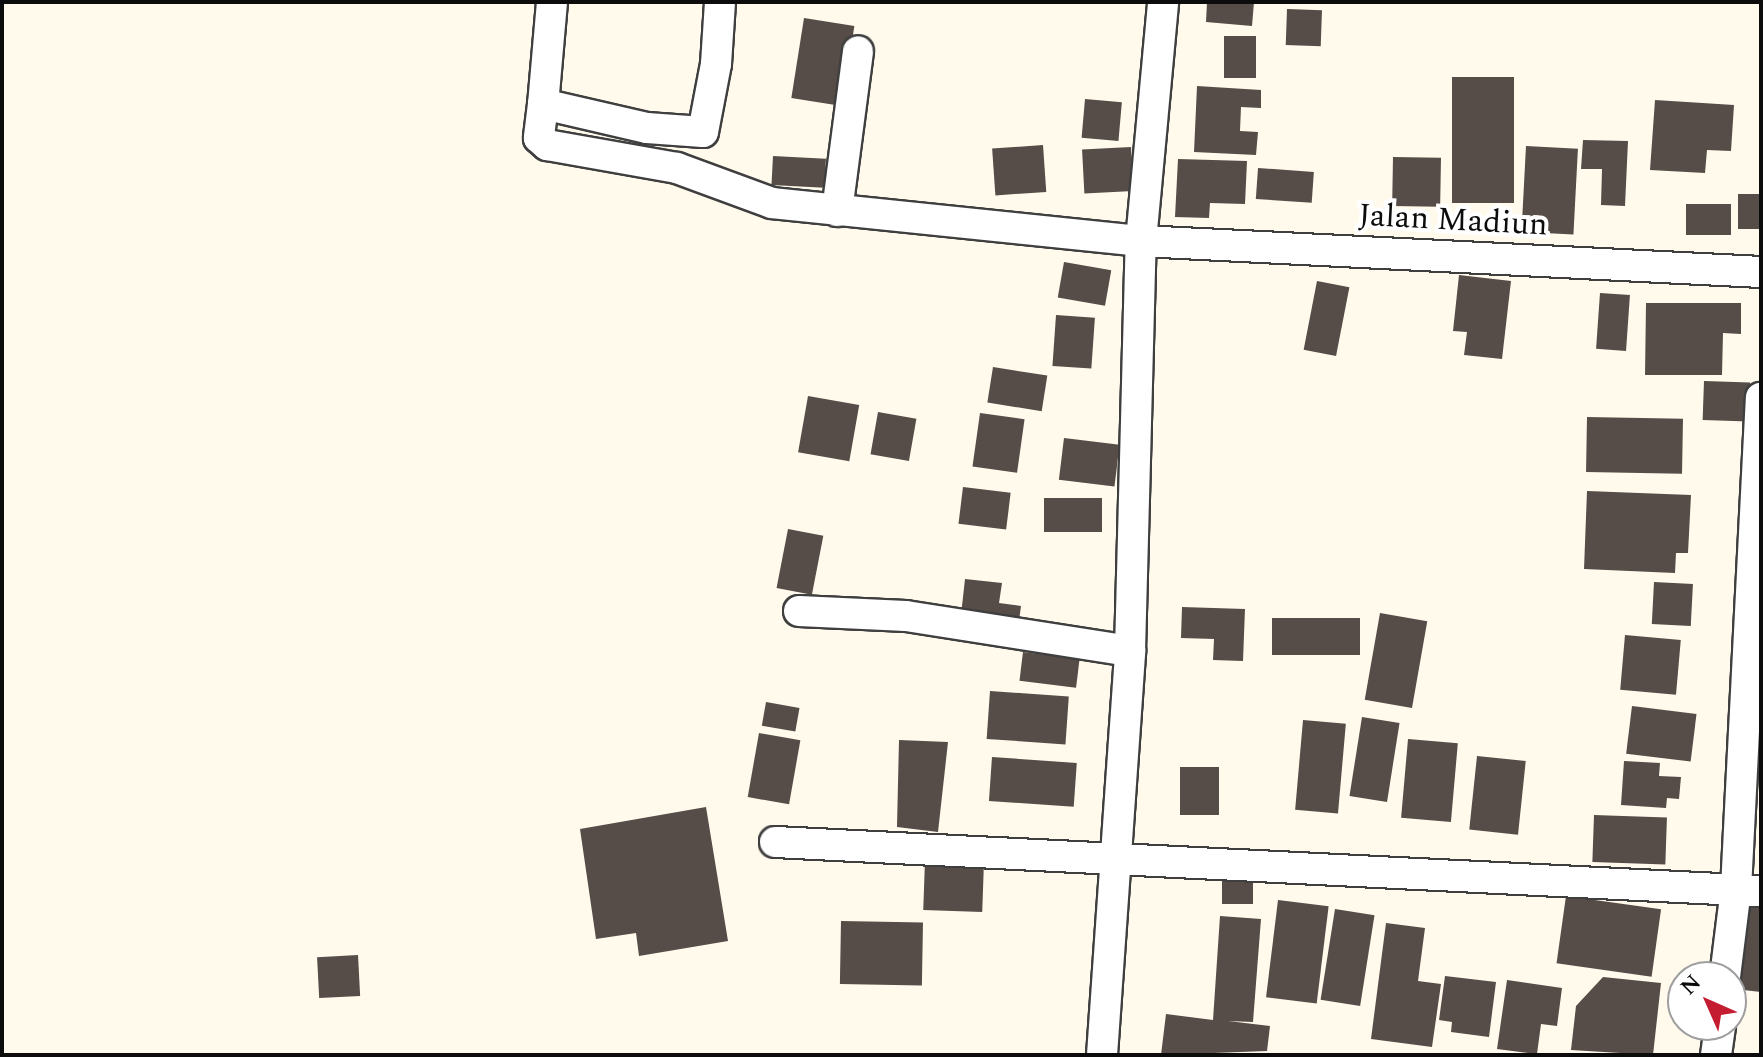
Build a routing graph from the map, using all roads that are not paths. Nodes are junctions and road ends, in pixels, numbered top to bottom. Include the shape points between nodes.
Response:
1 (552, 2) edge
2 (720, 2) edge
3 (1163, 2) edge
4 (858, 51) dead end
5 (543, 104) junction
6 (837, 211) junction
7 (1141, 241) junction
8 (1761, 272) edge
9 (1761, 398) edge
10 (799, 611) dead end
11 (1130, 651) junction
12 (775, 842) dead end
13 (1116, 863) junction
14 (1748, 890) edge
15 (1729, 961) edge
16 (1102, 1055) edge

1 - 5 street
2 - 5 street via 716,64 703,132 647,128
3 - 7 street
4 - 6 street
5 - 6 street, Jalan Madiun via 539,138 547,145 677,168 772,203
6 - 7 street, Jalan Madiun
7 - 8 street, Jalan Madiun
7 - 11 street
9 - 14 street
10 - 11 street via 906,616
11 - 13 street
12 - 13 street
13 - 14 street
13 - 16 street
14 - 15 street

